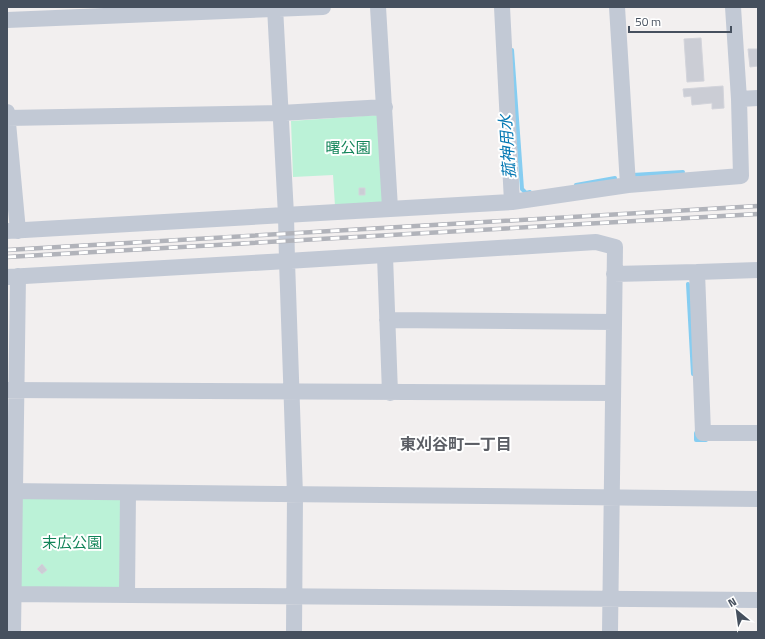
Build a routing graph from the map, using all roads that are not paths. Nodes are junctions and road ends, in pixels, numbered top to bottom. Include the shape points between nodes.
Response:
1 (324, 7) edge
2 (378, 7) edge
3 (502, 7) edge
4 (617, 7) edge
5 (733, 7) edge
6 (275, 8) edge
7 (7, 20) edge
8 (758, 98) edge
9 (740, 99) junction
10 (385, 107) junction
11 (281, 114) junction
12 (7, 116) edge
13 (628, 185) junction
14 (512, 202) junction
15 (390, 208) junction
16 (286, 215) junction
17 (12, 231) edge
18 (385, 256) junction
19 (287, 261) junction
20 (758, 270) edge
21 (698, 272) junction
22 (614, 274) junction
23 (13, 276) edge
24 (387, 320) junction
25 (614, 322) junction
26 (11, 390) edge
27 (291, 393) junction
28 (390, 393) junction
29 (613, 393) junction
30 (758, 433) edge
31 (11, 491) edge
32 (128, 493) junction
33 (295, 495) junction
34 (613, 498) junction
35 (758, 500) edge
36 (10, 594) edge
37 (127, 595) junction
38 (294, 596) junction
39 (611, 598) junction
40 (758, 600) edge
41 (13, 632) edge
42 (294, 632) edge
43 (610, 632) edge

1 - 6 street
2 - 10 street
3 - 14 street
4 - 13 street
5 - 9 street
6 - 7 street
6 - 11 street
8 - 9 street
9 - 13 street via 741,176
10 - 11 street
10 - 15 street
11 - 12 street
11 - 16 street
12 - 17 street
13 - 14 street
14 - 15 street
15 - 16 street
16 - 17 street
16 - 19 street
18 - 19 street
18 - 22 street via 596,242 615,247
18 - 24 street
19 - 23 street
19 - 27 street
20 - 21 street
21 - 22 street
21 - 30 street via 703,433
22 - 25 street
23 - 26 street
24 - 25 street
24 - 28 street
25 - 29 street
26 - 27 street
26 - 31 street
27 - 28 street
27 - 33 street
28 - 29 street
29 - 34 street
31 - 32 street
31 - 36 street
32 - 33 street
32 - 37 street
33 - 34 street
33 - 38 street
34 - 35 street
34 - 39 street
36 - 37 street
36 - 41 street
37 - 38 street
38 - 39 street
38 - 42 street
39 - 40 street
39 - 43 street

